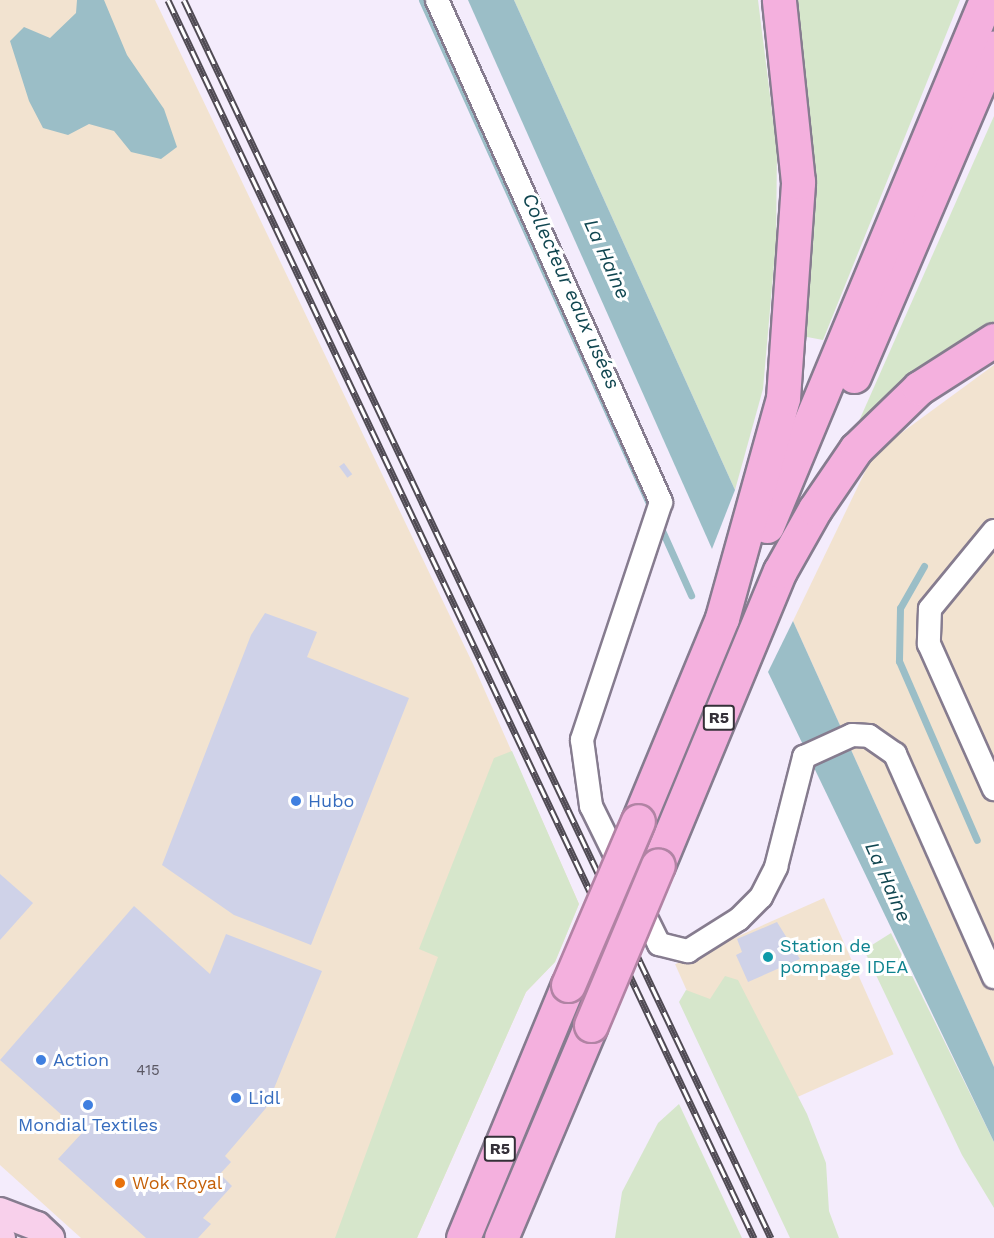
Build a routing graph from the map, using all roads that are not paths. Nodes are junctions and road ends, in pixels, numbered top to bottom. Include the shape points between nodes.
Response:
1 (437, 0) edge
2 (779, 0) edge
3 (986, 0) edge
4 (994, 48) edge
5 (994, 340) edge
6 (994, 531) edge
7 (780, 571) junction
8 (722, 618) junction
9 (994, 789) edge
10 (986, 932) edge
11 (994, 977) edge
12 (0, 1212) edge
13 (50, 1238) edge
14 (463, 1238) edge
15 (501, 1238) edge

1 - 10 lane via 660,502 582,740 591,806 659,944 688,951 716,938 761,897 776,867 804,757 852,735 883,741 895,754
2 - 8 highway via 798,182 790,331 783,398
3 - 8 highway via 737,599
4 - 7 highway via 789,531
5 - 7 highway via 920,388 856,449
6 - 9 lane via 930,609 929,644
7 - 15 highway, R5, bridge
8 - 14 highway, R5, bridge
10 - 11 lane
12 - 13 main road via 36,1226

